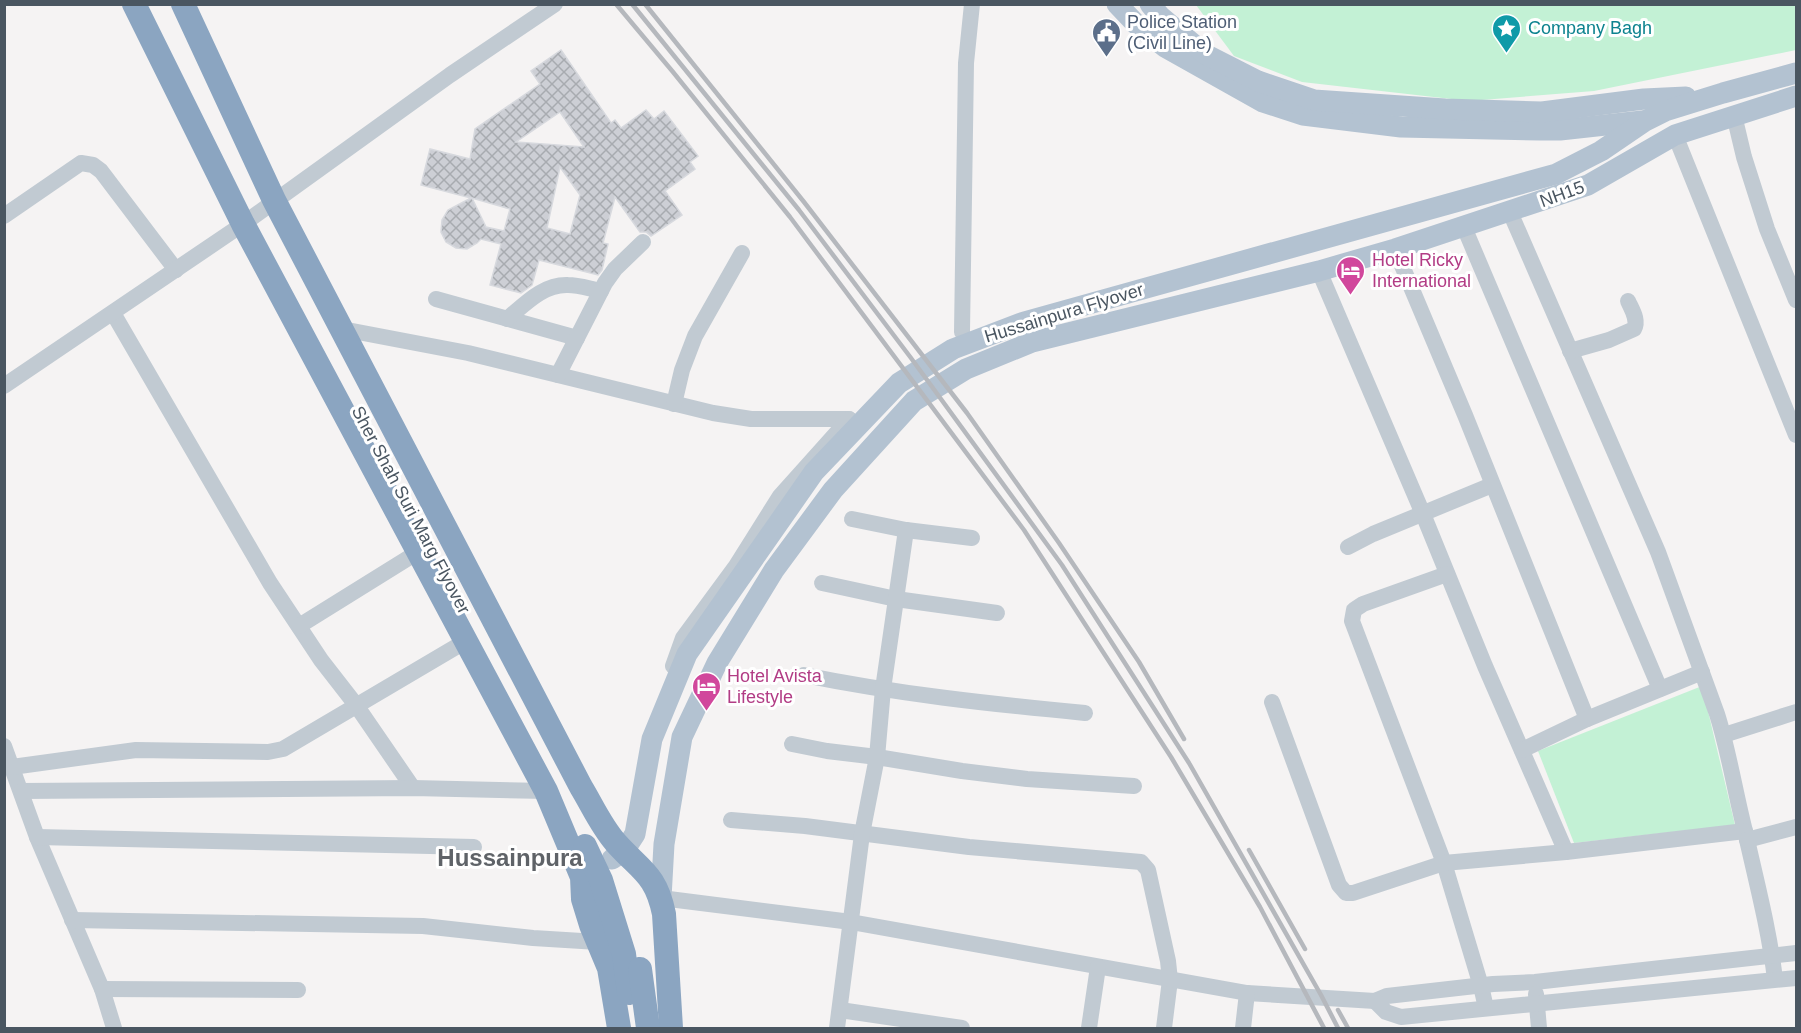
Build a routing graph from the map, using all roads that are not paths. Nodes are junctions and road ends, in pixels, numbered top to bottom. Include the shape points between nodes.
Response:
1 (134, 4) edge
2 (148, 4) edge
3 (168, 4) edge
4 (183, 4) edge
5 (555, 4) edge
6 (972, 4) edge
7 (1117, 4) edge
8 (1150, 4) edge
9 (1797, 73) edge
10 (1716, 96) junction
11 (1797, 96) edge
12 (1734, 115) junction
13 (1645, 121) junction
14 (1560, 130) junction
15 (1675, 135) junction
16 (1561, 172) junction
17 (274, 200) junction
18 (1510, 212) junction
19 (4, 216) edge
20 (243, 224) junction
21 (1464, 227) junction
22 (643, 242) dead end
23 (1395, 249) junction
24 (742, 253) dead end
25 (176, 270) junction
26 (1312, 273) junction
27 (601, 291) junction
28 (436, 299) dead end
29 (1797, 300) edge
30 (1628, 301) dead end
31 (113, 313) junction
32 (507, 319) junction
33 (342, 329) junction
34 (962, 332) dead end
35 (577, 338) junction
36 (1570, 351) junction
37 (558, 375) junction
38 (4, 386) edge
39 (674, 404) junction
40 (1797, 435) edge
41 (1492, 485) junction
42 (1423, 514) junction
43 (852, 519) dead end
44 (906, 530) junction
45 (972, 538) dead end
46 (1348, 547) dead end
47 (418, 552) junction
48 (1447, 574) junction
49 (822, 584) dead end
50 (896, 599) junction
51 (997, 613) dead end
52 (299, 627) junction
53 (466, 641) junction
54 (1702, 672) junction
55 (804, 675) dead end
56 (883, 689) junction
57 (1660, 689) junction
58 (1272, 702) dead end
59 (356, 705) junction
60 (1797, 712) edge
61 (1085, 714) dead end
62 (1587, 719) junction
63 (1724, 735) junction
64 (792, 744) dead end
65 (4, 746) edge
66 (1522, 750) junction
67 (877, 757) junction
68 (12, 767) junction
69 (644, 783) junction
70 (1134, 786) dead end
71 (413, 788) junction
72 (21, 791) junction
73 (546, 791) junction
74 (731, 820) dead end
75 (1797, 827) edge
76 (862, 834) junction
77 (1746, 835) junction
78 (37, 837) junction
79 (474, 847) dead end
80 (1566, 852) junction
81 (624, 857) junction
82 (1444, 863) junction
83 (582, 877) junction
84 (661, 898) junction
85 (72, 920) junction
86 (851, 922) junction
87 (598, 942) junction
88 (1797, 953) edge
89 (666, 955) junction
90 (1772, 955) junction
91 (1098, 967) junction
92 (609, 968) junction
93 (1797, 978) edge
94 (1774, 979) junction
95 (1170, 980) junction
96 (1535, 982) junction
97 (1481, 986) junction
98 (102, 989) junction
99 (298, 990) dead end
100 (1247, 993) junction
101 (1375, 1001) junction
102 (1537, 1004) junction
103 (1486, 1008) junction
104 (840, 1010) junction
105 (114, 1029) edge
106 (619, 1029) edge
107 (633, 1029) edge
108 (648, 1029) edge
109 (671, 1029) edge
110 (837, 1029) edge
111 (962, 1029) edge
112 (1089, 1029) edge
113 (1164, 1029) edge
114 (1243, 1029) edge
115 (1539, 1029) edge

1 - 20 highway
2 - 107 highway, Sher Shah Suri Marg Flyover via 229,167 562,795 601,880 624,954
3 - 108 highway, Sher Shah Suri Marg Flyover via 242,160 573,791 613,875 638,950
4 - 17 highway
5 - 17 street
6 - 34 street via 966,63
7 - 14 main road via 1165,47 1263,102 1303,115 1401,126
8 - 10 main road via 1204,54 1258,81 1314,100 1542,112 1644,99
9 - 10 main road, NH15
10 - 13 main road, NH15
11 - 12 main road, NH15
12 - 15 main road, NH15
12 - 29 street via 1767,230
13 - 14 main road
13 - 16 main road, NH15
14 - 16 main road via 1569,148
15 - 18 main road, NH15 via 1588,185
15 - 40 street
16 - 69 main road, Hussainpura Flyover via 1024,322 953,349 899,382 814,472 687,654 652,740
17 - 20 street
17 - 33 highway
18 - 21 main road, NH15
18 - 36 street
19 - 25 street via 81,164 93,165
20 - 25 street
20 - 47 highway
21 - 23 main road, NH15
21 - 57 street
22 - 27 street via 615,269
23 - 26 main road, NH15
23 - 41 street
24 - 39 street via 694,336
25 - 31 street
26 - 42 street
26 - 84 main road, Hussainpura Flyover via 1032,342 966,369 914,401 833,490 774,570 717,663 682,737 664,844
27 - 32 street via 569,285 550,287
27 - 35 street
28 - 32 street
30 - 36 street via 1635,329
31 - 38 street
31 - 52 street
32 - 35 street
33 - 37 street
33 - 81 highway via 581,787
35 - 37 street
36 - 54 street via 1658,552
37 - 39 street
39 - 69 street via 751,419 849,419 780,496 736,566 683,638 637,760
41 - 42 street
41 - 62 street
42 - 46 street
42 - 48 street
43 - 44 street
44 - 45 street
44 - 50 street
47 - 52 street
47 - 53 highway
48 - 66 street
48 - 82 street via 1363,604 1354,610 1352,621
49 - 50 street
50 - 51 street
50 - 56 street
52 - 59 street
53 - 59 street
53 - 73 highway
54 - 57 street
54 - 63 street
55 - 56 street
56 - 61 street
56 - 67 street
57 - 62 street
58 - 82 street via 1343,892 1353,893
59 - 68 street via 283,749 268,752 136,750
59 - 71 street
60 - 63 street
62 - 66 street
63 - 77 street
64 - 67 street
65 - 68 street
66 - 80 street
67 - 70 street via 1027,779
67 - 76 street
68 - 72 street
69 - 81 main road via 635,834
71 - 72 street
71 - 73 street
72 - 78 street
73 - 83 highway
74 - 76 street
75 - 77 street
76 - 86 street
76 - 95 street via 1141,862 1148,870
77 - 80 street
77 - 90 street
78 - 79 street
78 - 85 street
80 - 82 street
81 - 83 highway via 591,866
81 - 84 highway via 654,881
82 - 97 street
83 - 87 highway via 583,899
84 - 86 street
84 - 89 highway
85 - 87 street via 423,926
85 - 98 street
86 - 91 street
86 - 104 street
87 - 92 highway
88 - 90 street
89 - 92 highway via 654,974 640,980 625,980
89 - 109 highway
90 - 94 street
90 - 96 street
91 - 95 street
91 - 112 street
92 - 106 highway
93 - 94 street
94 - 102 street
95 - 100 street
95 - 113 street
96 - 97 street
96 - 102 street
97 - 101 street via 1387,996
97 - 103 street
98 - 99 street
98 - 105 street
100 - 101 street
100 - 114 street
101 - 103 street via 1386,1012 1401,1017
102 - 103 street
102 - 115 street
104 - 110 street
104 - 111 street

